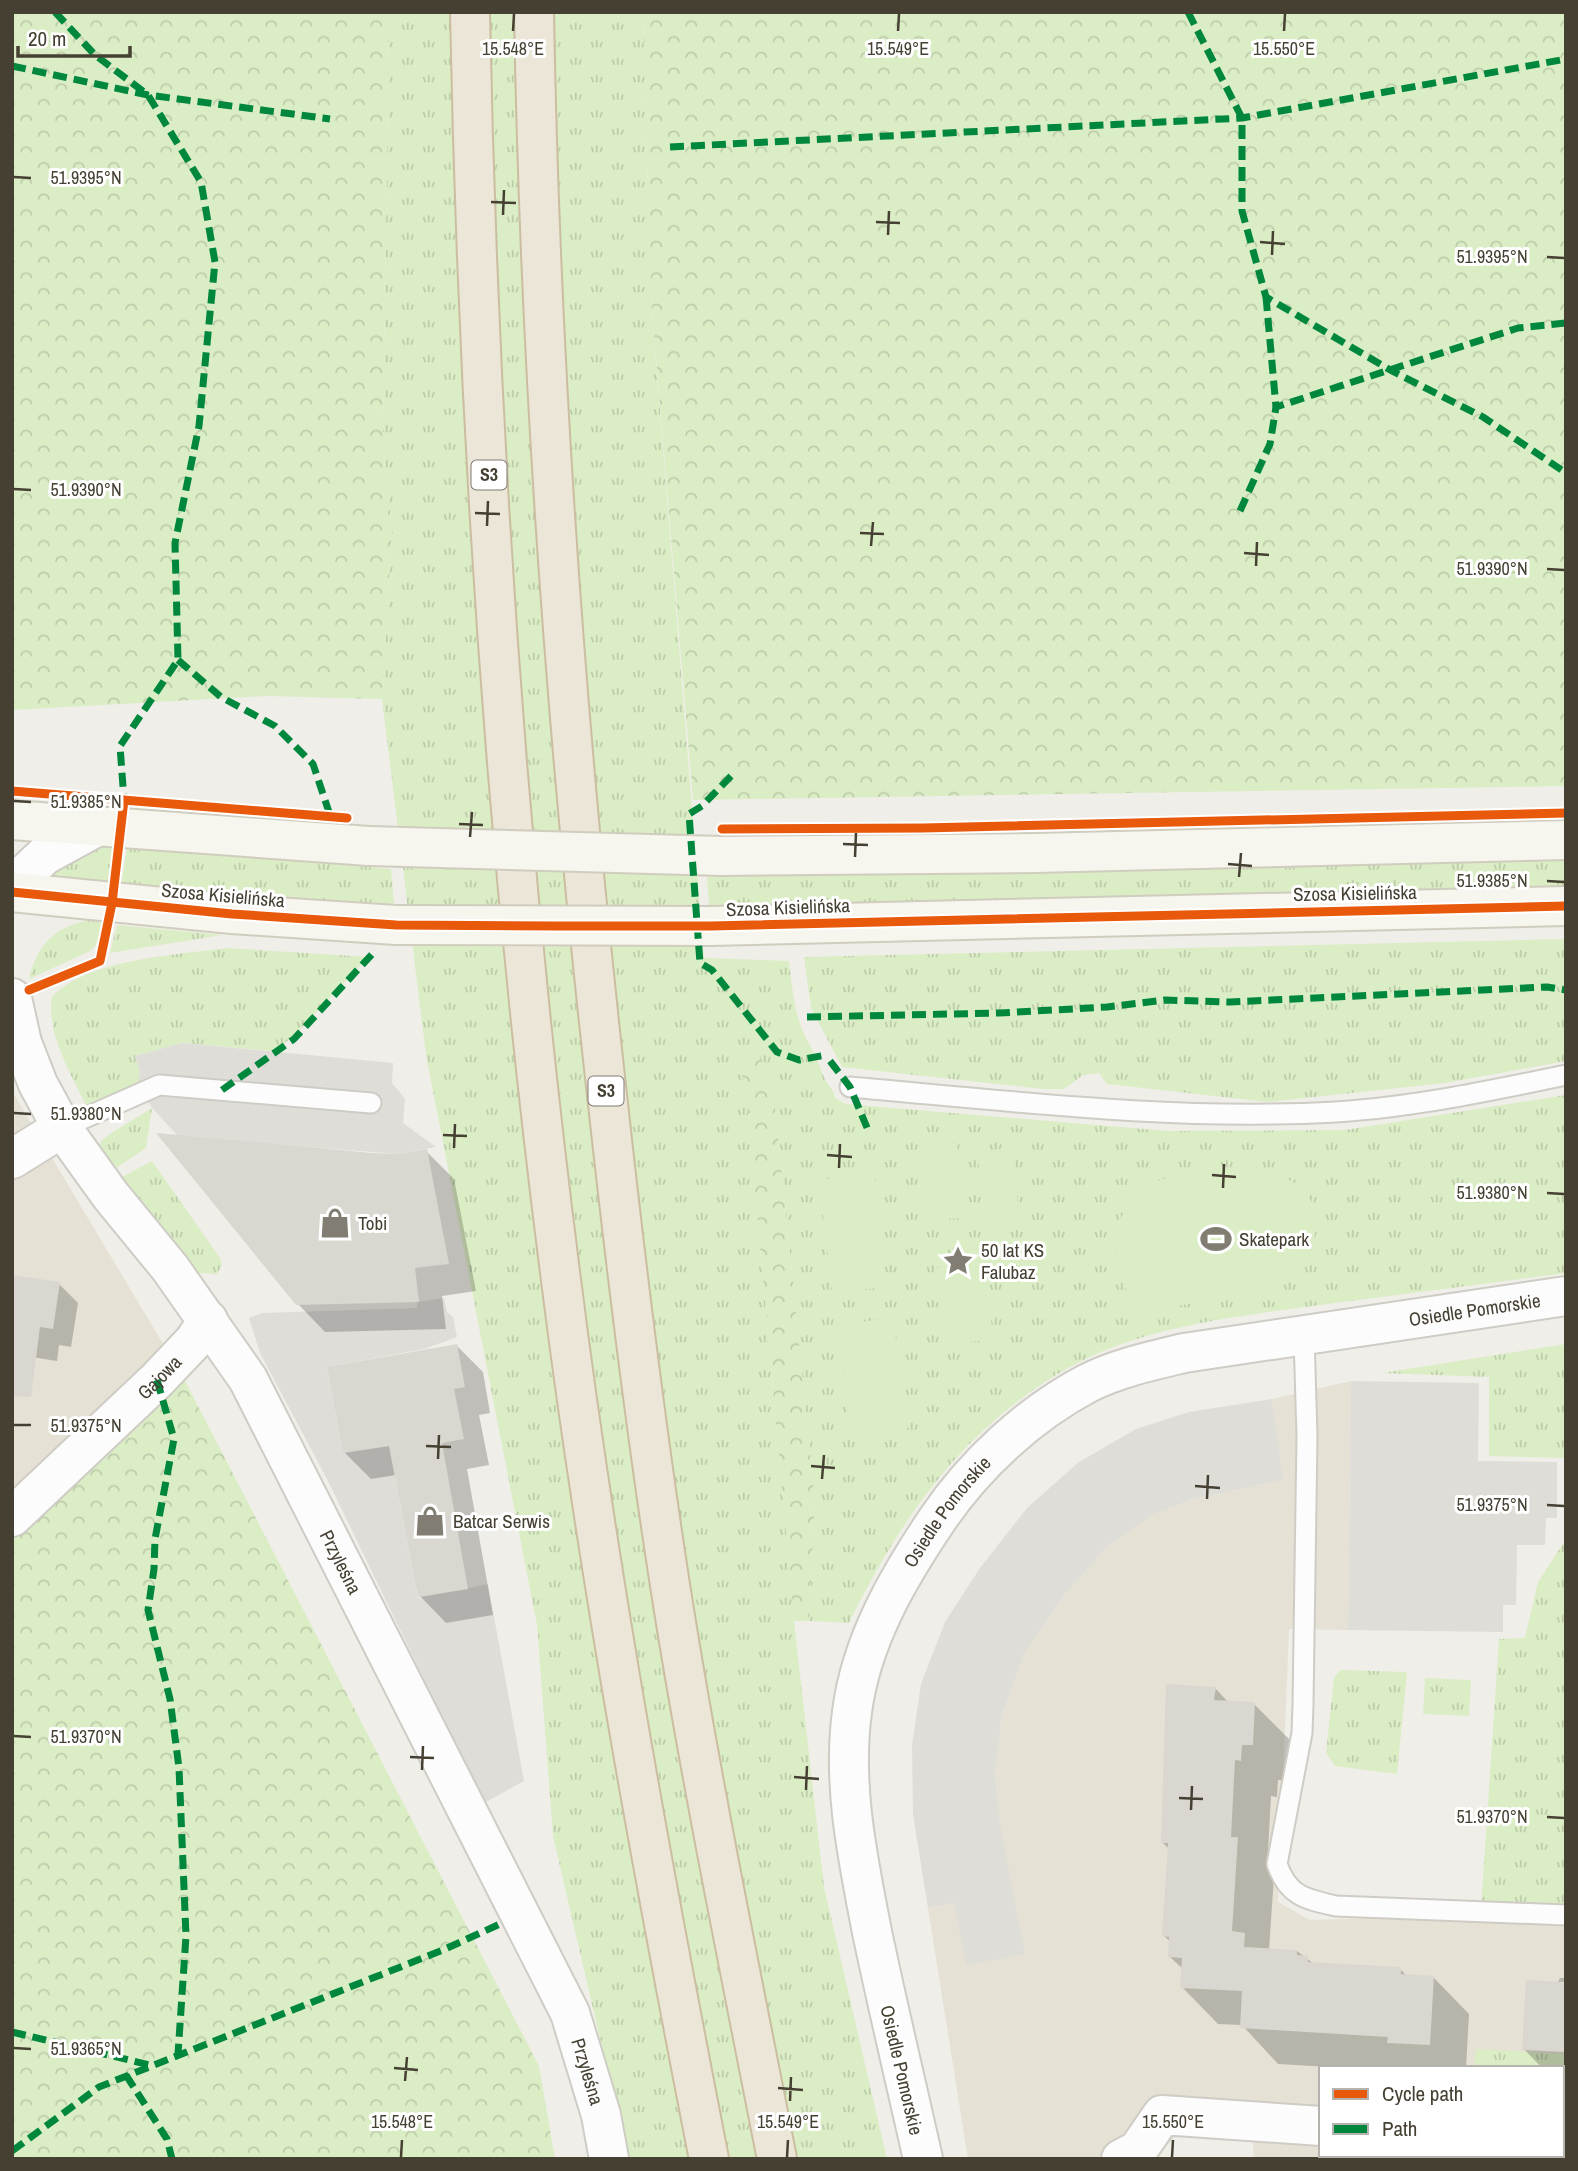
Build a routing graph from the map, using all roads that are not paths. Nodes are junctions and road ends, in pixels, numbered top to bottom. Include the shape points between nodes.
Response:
1 (470, 12) edge
2 (534, 12) edge
3 (12, 820) edge
4 (98, 826) junction
5 (1566, 840) edge
6 (12, 886) edge
7 (12, 892) edge
8 (1566, 906) edge
9 (12, 998) edge
10 (1566, 1075) edge
11 (25, 1081) edge
12 (850, 1087) dead end
13 (371, 1103) dead end
14 (61, 1128) junction
15 (12, 1159) edge
16 (1566, 1296) edge
17 (208, 1320) junction
18 (1304, 1336) junction
19 (12, 1517) edge
20 (1566, 1915) edge
21 (1319, 2126) edge
22 (609, 2159) edge
23 (709, 2159) edge
24 (777, 2159) edge
25 (923, 2159) edge
26 (1121, 2159) edge

1 - 23 highway, S3 via 480,345 505,721 556,1240 615,1644
2 - 24 highway, S3 via 546,354 569,706 627,1276 678,1635
3 - 4 street
4 - 5 street, bridge via 369,846 722,856
4 - 6 street via 45,855
7 - 8 street, Szosa Kisielińska, bridge via 396,925 711,926
9 - 11 street, Przyleśna
10 - 12 lane via 1479,1093 1338,1112 1226,1114
11 - 14 street, Przyleśna
13 - 14 lane via 159,1085
14 - 15 street
14 - 17 street, Przyleśna
16 - 18 street, Osiedle Pomorskie
17 - 19 street, Gajowa via 158,1380
17 - 22 street, Przyleśna via 248,1379 570,2013 601,2115
18 - 20 lane via 1307,1436 1302,1733 1277,1864 1283,1884 1306,1899 1336,1906
18 - 25 street, Osiedle Pomorskie via 1184,1353 1128,1367 1089,1383 1046,1409 1004,1443 952,1498 884,1609 863,1662 852,1711 851,1818
21 - 26 street via 1162,2115 1138,2150

